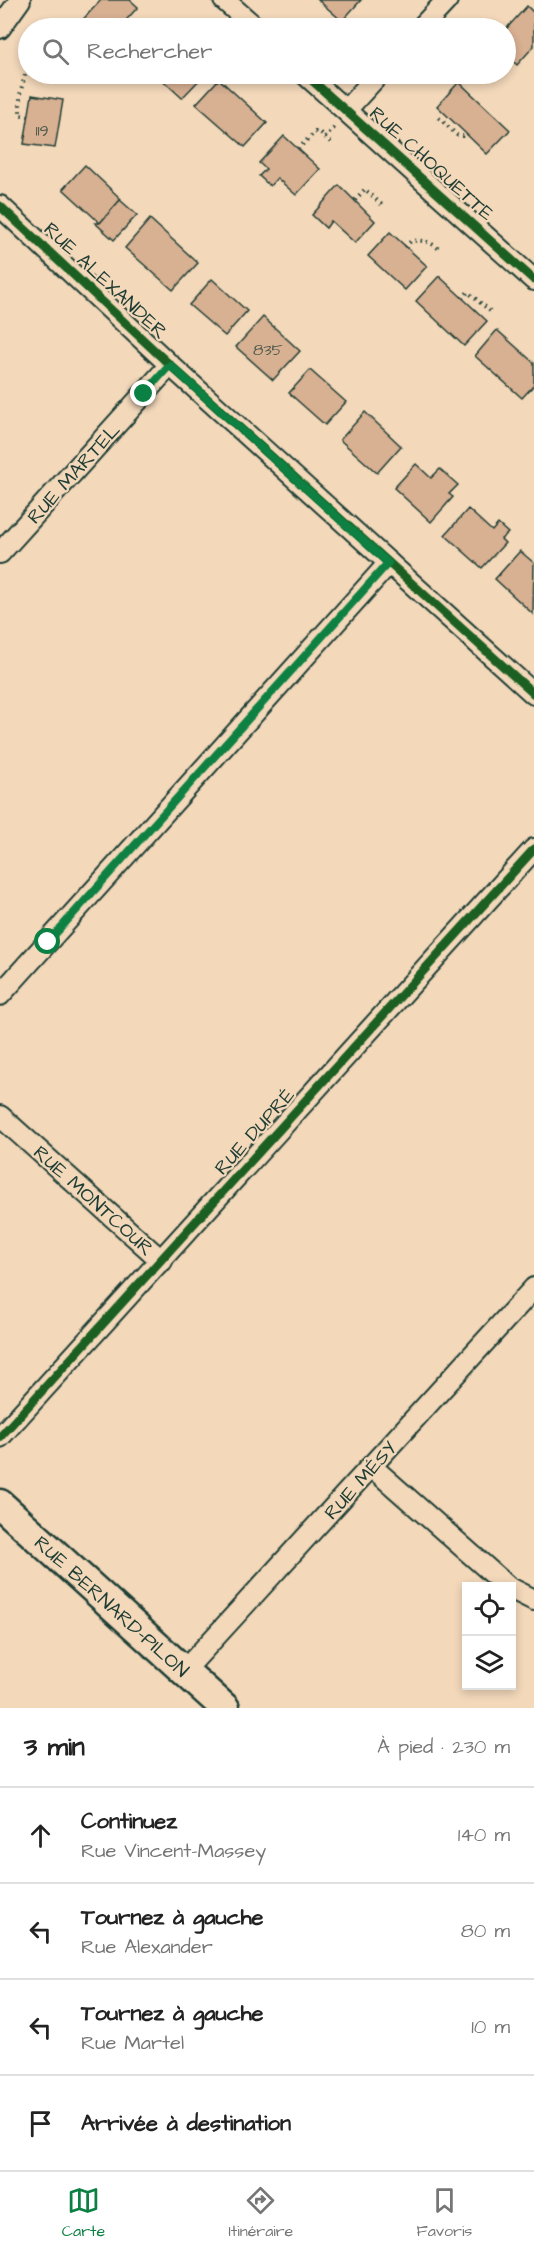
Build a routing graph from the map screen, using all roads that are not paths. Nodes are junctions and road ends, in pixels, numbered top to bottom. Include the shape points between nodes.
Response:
1 (20, 0) edge
2 (224, 0) edge
3 (447, 0) edge
4 (245, 18) edge
5 (430, 18) edge
6 (0, 28) edge
7 (313, 84) edge
8 (370, 84) edge
9 (341, 118) junction
10 (0, 207) edge
11 (534, 280) edge
12 (170, 365) junction
13 (0, 553) edge
14 (388, 563) junction
15 (534, 694) edge
16 (534, 849) edge
17 (0, 995) edge
18 (0, 1116) edge
19 (162, 1261) junction
20 (534, 1288) edge
21 (0, 1437) edge
22 (372, 1467) junction
23 (0, 1504) edge
24 (501, 1582) edge
25 (516, 1591) edge
26 (534, 1600) edge
27 (184, 1671) junction
28 (225, 1708) edge

1 - 6 street
2 - 4 street
3 - 5 street
7 - 9 street, RUE CHOQUETTE
8 - 9 street
9 - 11 street, RUE CHOQUETTE
10 - 12 street, RUE ALEXANDER
12 - 13 street, RUE MARTEL
12 - 14 street, RUE ALEXANDER
14 - 15 street, RUE ALEXANDER
14 - 17 street
16 - 19 street, RUE DUPRÉ
18 - 19 street, RUE MONTCOUR
19 - 21 street, RUE DUPRÉ
20 - 22 street, RUE MÉSY
22 - 24 street
22 - 27 street, RUE MÉSY
23 - 27 main road, RUE BERNARD-PILON
25 - 26 street
27 - 28 main road, RUE BERNARD-PILON

